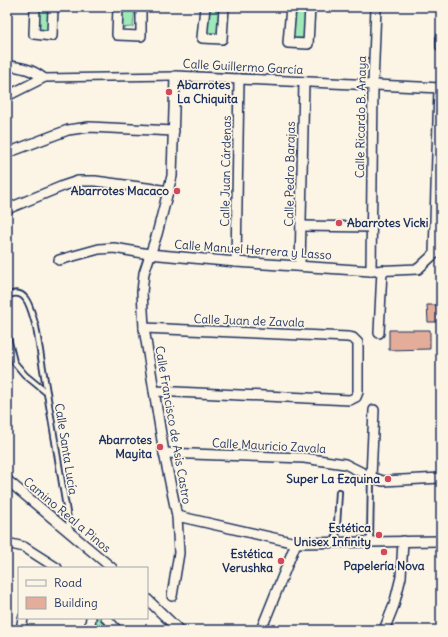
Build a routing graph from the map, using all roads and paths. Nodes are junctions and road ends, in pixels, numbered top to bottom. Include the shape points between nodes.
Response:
1 (35, 7) edge
2 (53, 7) edge
3 (118, 7) edge
4 (141, 7) edge
5 (205, 7) edge
6 (224, 7) edge
7 (291, 7) edge
8 (310, 7) edge
9 (376, 7) edge
10 (441, 38) edge
11 (441, 47) edge
12 (7, 66) edge
13 (175, 76) junction
14 (43, 78) junction
15 (239, 79) junction
16 (304, 82) junction
17 (373, 85) junction
18 (440, 88) edge
19 (7, 96) edge
20 (174, 131) junction
21 (7, 153) edge
22 (169, 190) junction
23 (7, 209) edge
24 (301, 226) junction
25 (371, 227) junction
26 (438, 253) edge
27 (149, 254) junction
28 (60, 260) dead end
29 (236, 262) junction
30 (300, 266) junction
31 (382, 270) junction
32 (371, 271) junction
33 (7, 296) edge
34 (144, 328) junction
35 (379, 332) dead end
36 (8, 338) edge
37 (154, 391) junction
38 (47, 393) junction
39 (374, 410) dead end
40 (164, 453) junction
41 (371, 477) junction
42 (441, 478) edge
43 (7, 480) edge
44 (339, 492) dead end
45 (177, 516) junction
46 (70, 532) junction
47 (370, 541) junction
48 (403, 541) junction
49 (336, 542) junction
50 (441, 542) edge
51 (7, 543) edge
52 (296, 543) junction
53 (55, 567) edge
54 (111, 567) edge
55 (172, 596) dead end
56 (148, 600) edge
57 (23, 619) edge
58 (92, 619) edge
59 (107, 619) edge
60 (20, 630) edge
61 (89, 630) edge
62 (117, 630) edge
63 (179, 630) edge
64 (260, 630) edge
65 (384, 630) edge

1 - 2 street via 34,34 52,36
3 - 4 street via 117,35 141,36
5 - 6 street via 202,38 222,39
7 - 8 street via 288,43 308,44
9 - 17 street, Calle Ricardo B. Anaya
10 - 11 street
12 - 14 street, Calle Guillermo García via 22,67
13 - 14 street, Calle Guillermo García
13 - 15 street, Calle Guillermo García
13 - 20 street, Calle Francisco de Asís Castro
14 - 19 street, Calle Guillermo García
15 - 16 street, Calle Guillermo García
15 - 29 street, Calle Juan Cárdenas
16 - 17 street, Calle Guillermo García
16 - 24 street, Calle Pedro Barajas
17 - 18 street, Calle Guillermo García
17 - 25 street, Calle Ricardo B. Anaya
18 - 26 street
20 - 21 street via 89,127 68,130
20 - 22 street, Calle Francisco de Asís Castro
22 - 23 street via 78,181
22 - 27 street, Calle Francisco de Asís Castro
24 - 25 street
24 - 30 street, Calle Pedro Barajas
25 - 32 street, Calle Ricardo B. Anaya
26 - 31 street, Calle Manuel Herrera y Lasso via 418,269
27 - 28 street, Calle Manuel Herrera y Lasso via 114,248 99,249
27 - 29 street, Calle Manuel Herrera y Lasso
27 - 34 street, Calle Francisco de Asís Castro via 142,292
29 - 30 street, Calle Manuel Herrera y Lasso
30 - 32 street, Calle Manuel Herrera y Lasso
31 - 32 street, Calle Manuel Herrera y Lasso
31 - 35 street
33 - 38 lane, Calle Santa Lucía via 13,293 26,298 36,327
34 - 37 street, Calle Francisco de Asís Castro
34 - 37 street, Calle Juan de Zavala via 348,337 358,343 358,392 356,397 350,400
36 - 38 lane, Calle Santa Lucía via 14,362 25,376
37 - 40 street, Calle Francisco de Asís Castro
38 - 46 lane, Calle Santa Lucía
39 - 41 street
40 - 41 street, Calle Mauricio Zavala via 304,458 345,464
40 - 45 street, Calle Francisco de Asís Castro
41 - 42 street, Calle Mauricio Zavala via 383,481
41 - 47 lane
43 - 46 street, Camino Real a Pinos
44 - 49 lane
45 - 52 street, Calle Francisco de Asís Castro
45 - 55 street via 179,553
46 - 54 street, Camino Real a Pinos
47 - 48 street, Calle Francisco de Asís Castro
47 - 49 street, Calle Francisco de Asís Castro
48 - 50 street, Calle Francisco de Asís Castro
48 - 65 street via 401,577
49 - 52 street, Calle Francisco de Asís Castro
51 - 53 street via 24,547
52 - 64 street
56 - 63 street
57 - 60 street
58 - 61 street
59 - 62 street

